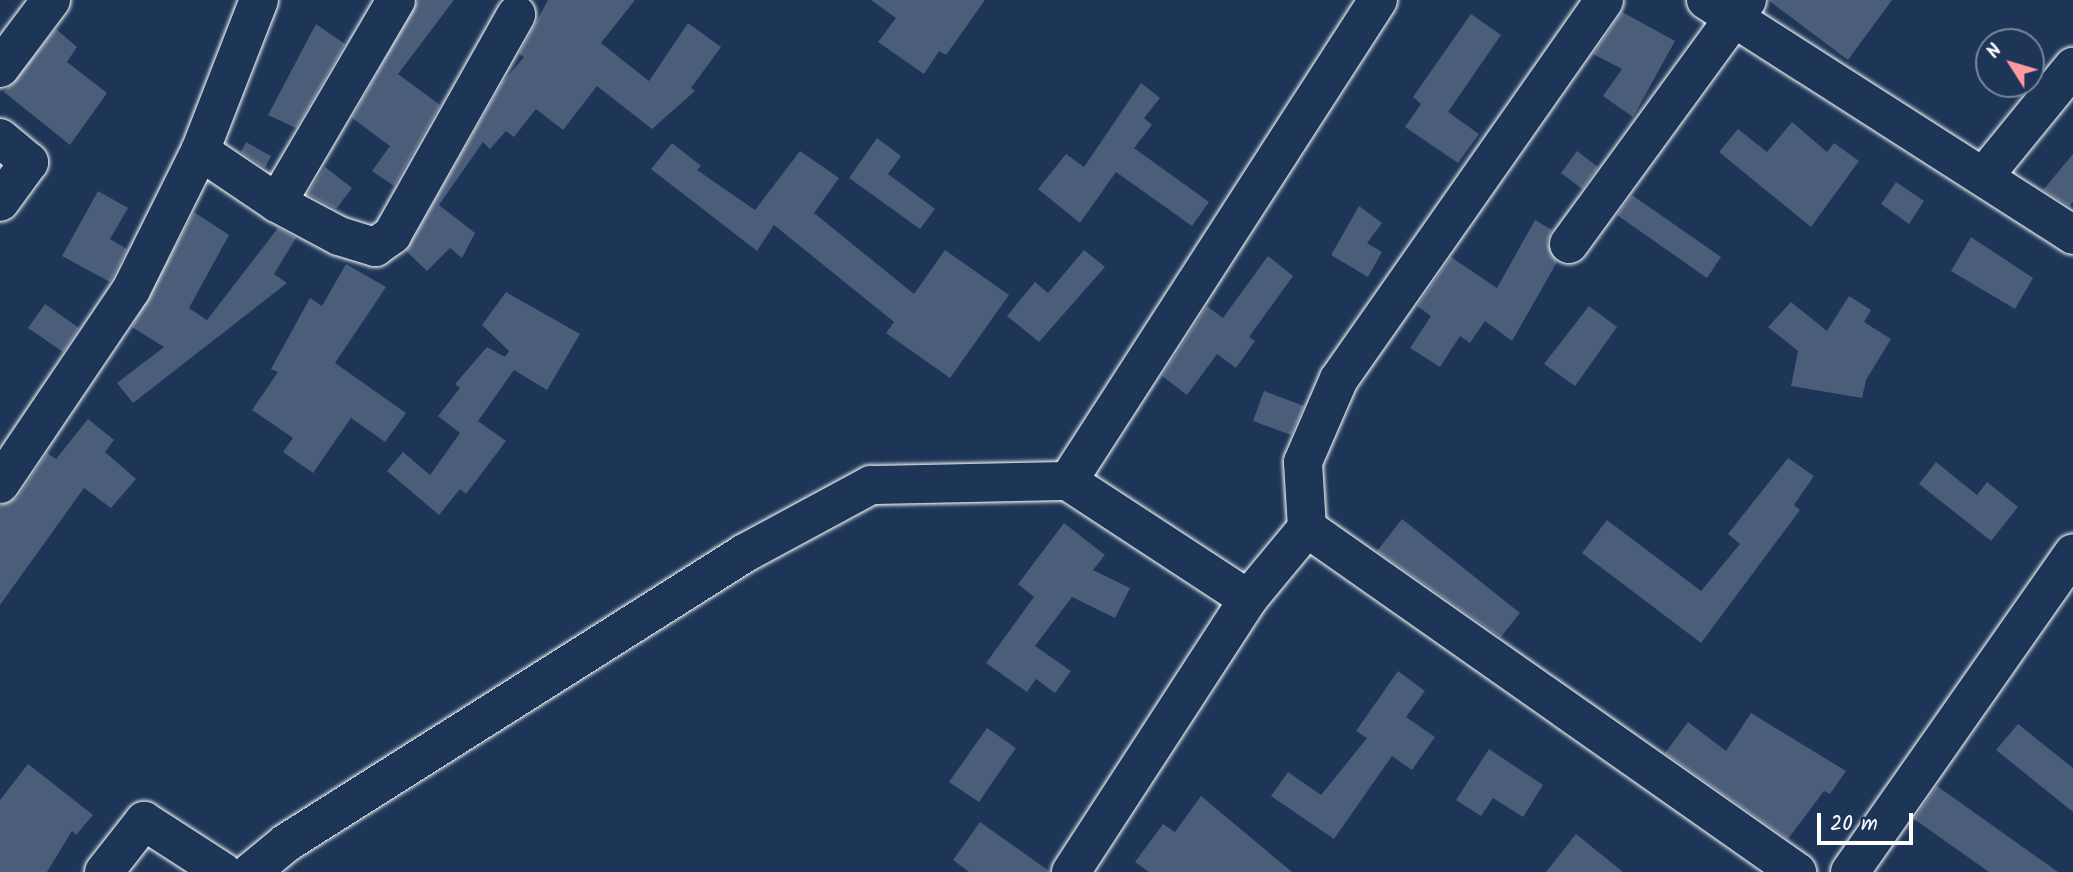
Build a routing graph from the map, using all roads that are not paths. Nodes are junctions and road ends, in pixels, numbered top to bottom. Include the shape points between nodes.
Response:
1 (51, 0) edge
2 (259, 0) edge
3 (396, 0) edge
4 (1378, 0) edge
5 (1604, 0) edge
6 (513, 5) edge
7 (1729, 6) edge
8 (2073, 67) edge
9 (0, 68) edge
10 (0, 138) edge
11 (200, 151) junction
12 (1984, 176) junction
13 (0, 202) edge
14 (277, 203) junction
15 (2073, 235) edge
16 (1569, 244) dead end
17 (2, 477) edge
18 (1068, 481) junction
19 (1307, 528) junction
20 (2073, 553) edge
21 (1248, 599) junction
22 (104, 872) edge
23 (223, 872) edge
24 (251, 872) edge
25 (1071, 872) edge
26 (1797, 872) edge
27 (1850, 872) edge

1 - 9 street
2 - 11 street
3 - 14 street
4 - 18 street
5 - 19 street via 1339,379 1303,462
6 - 14 street via 392,235 375,247 339,236
7 - 12 street
7 - 16 street
8 - 12 street
10 - 13 street via 29,162
11 - 14 street
11 - 17 street via 131,290
12 - 15 street
18 - 21 street
18 - 24 street via 871,485 745,553 286,843
19 - 21 street
19 - 26 street
20 - 27 street
21 - 25 street
22 - 23 street via 144,821

